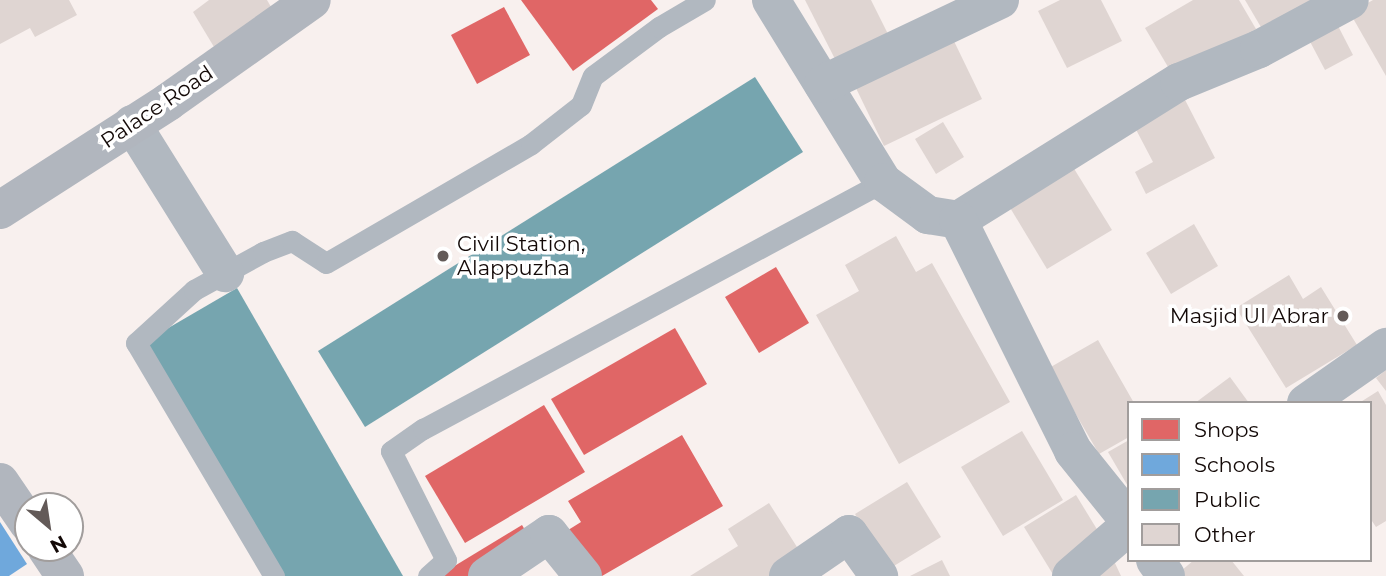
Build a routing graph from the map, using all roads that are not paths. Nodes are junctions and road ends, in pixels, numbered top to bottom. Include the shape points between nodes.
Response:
1 (312, 0) edge
2 (705, 0) edge
3 (771, 0) edge
4 (1000, 0) edge
5 (1350, 0) edge
6 (823, 84) junction
7 (132, 124) junction
8 (883, 182) junction
9 (0, 210) edge
10 (958, 220) junction
11 (225, 273) junction
12 (1386, 347) edge
13 (1309, 401) edge
14 (0, 482) edge
15 (14, 502) edge
16 (1127, 521) edge
17 (1127, 526) edge
18 (274, 576) edge
19 (428, 576) edge
20 (487, 576) edge
21 (583, 576) edge
22 (788, 576) edge
23 (879, 576) edge
24 (1071, 576) edge

1 - 7 main road, Palace Road
2 - 11 lane via 593,76 580,105 531,144 327,263 292,241
3 - 6 street
4 - 6 street
5 - 10 street via 1259,49 1179,82
6 - 8 street
7 - 9 main road, Palace Road
7 - 11 street
8 - 10 street via 928,215
8 - 19 lane via 423,429 391,451 446,560
10 - 16 street via 1073,450
11 - 18 lane via 194,290 136,343
12 - 13 street
14 - 15 main road
17 - 24 street
20 - 21 street via 549,534
22 - 23 street via 849,534

